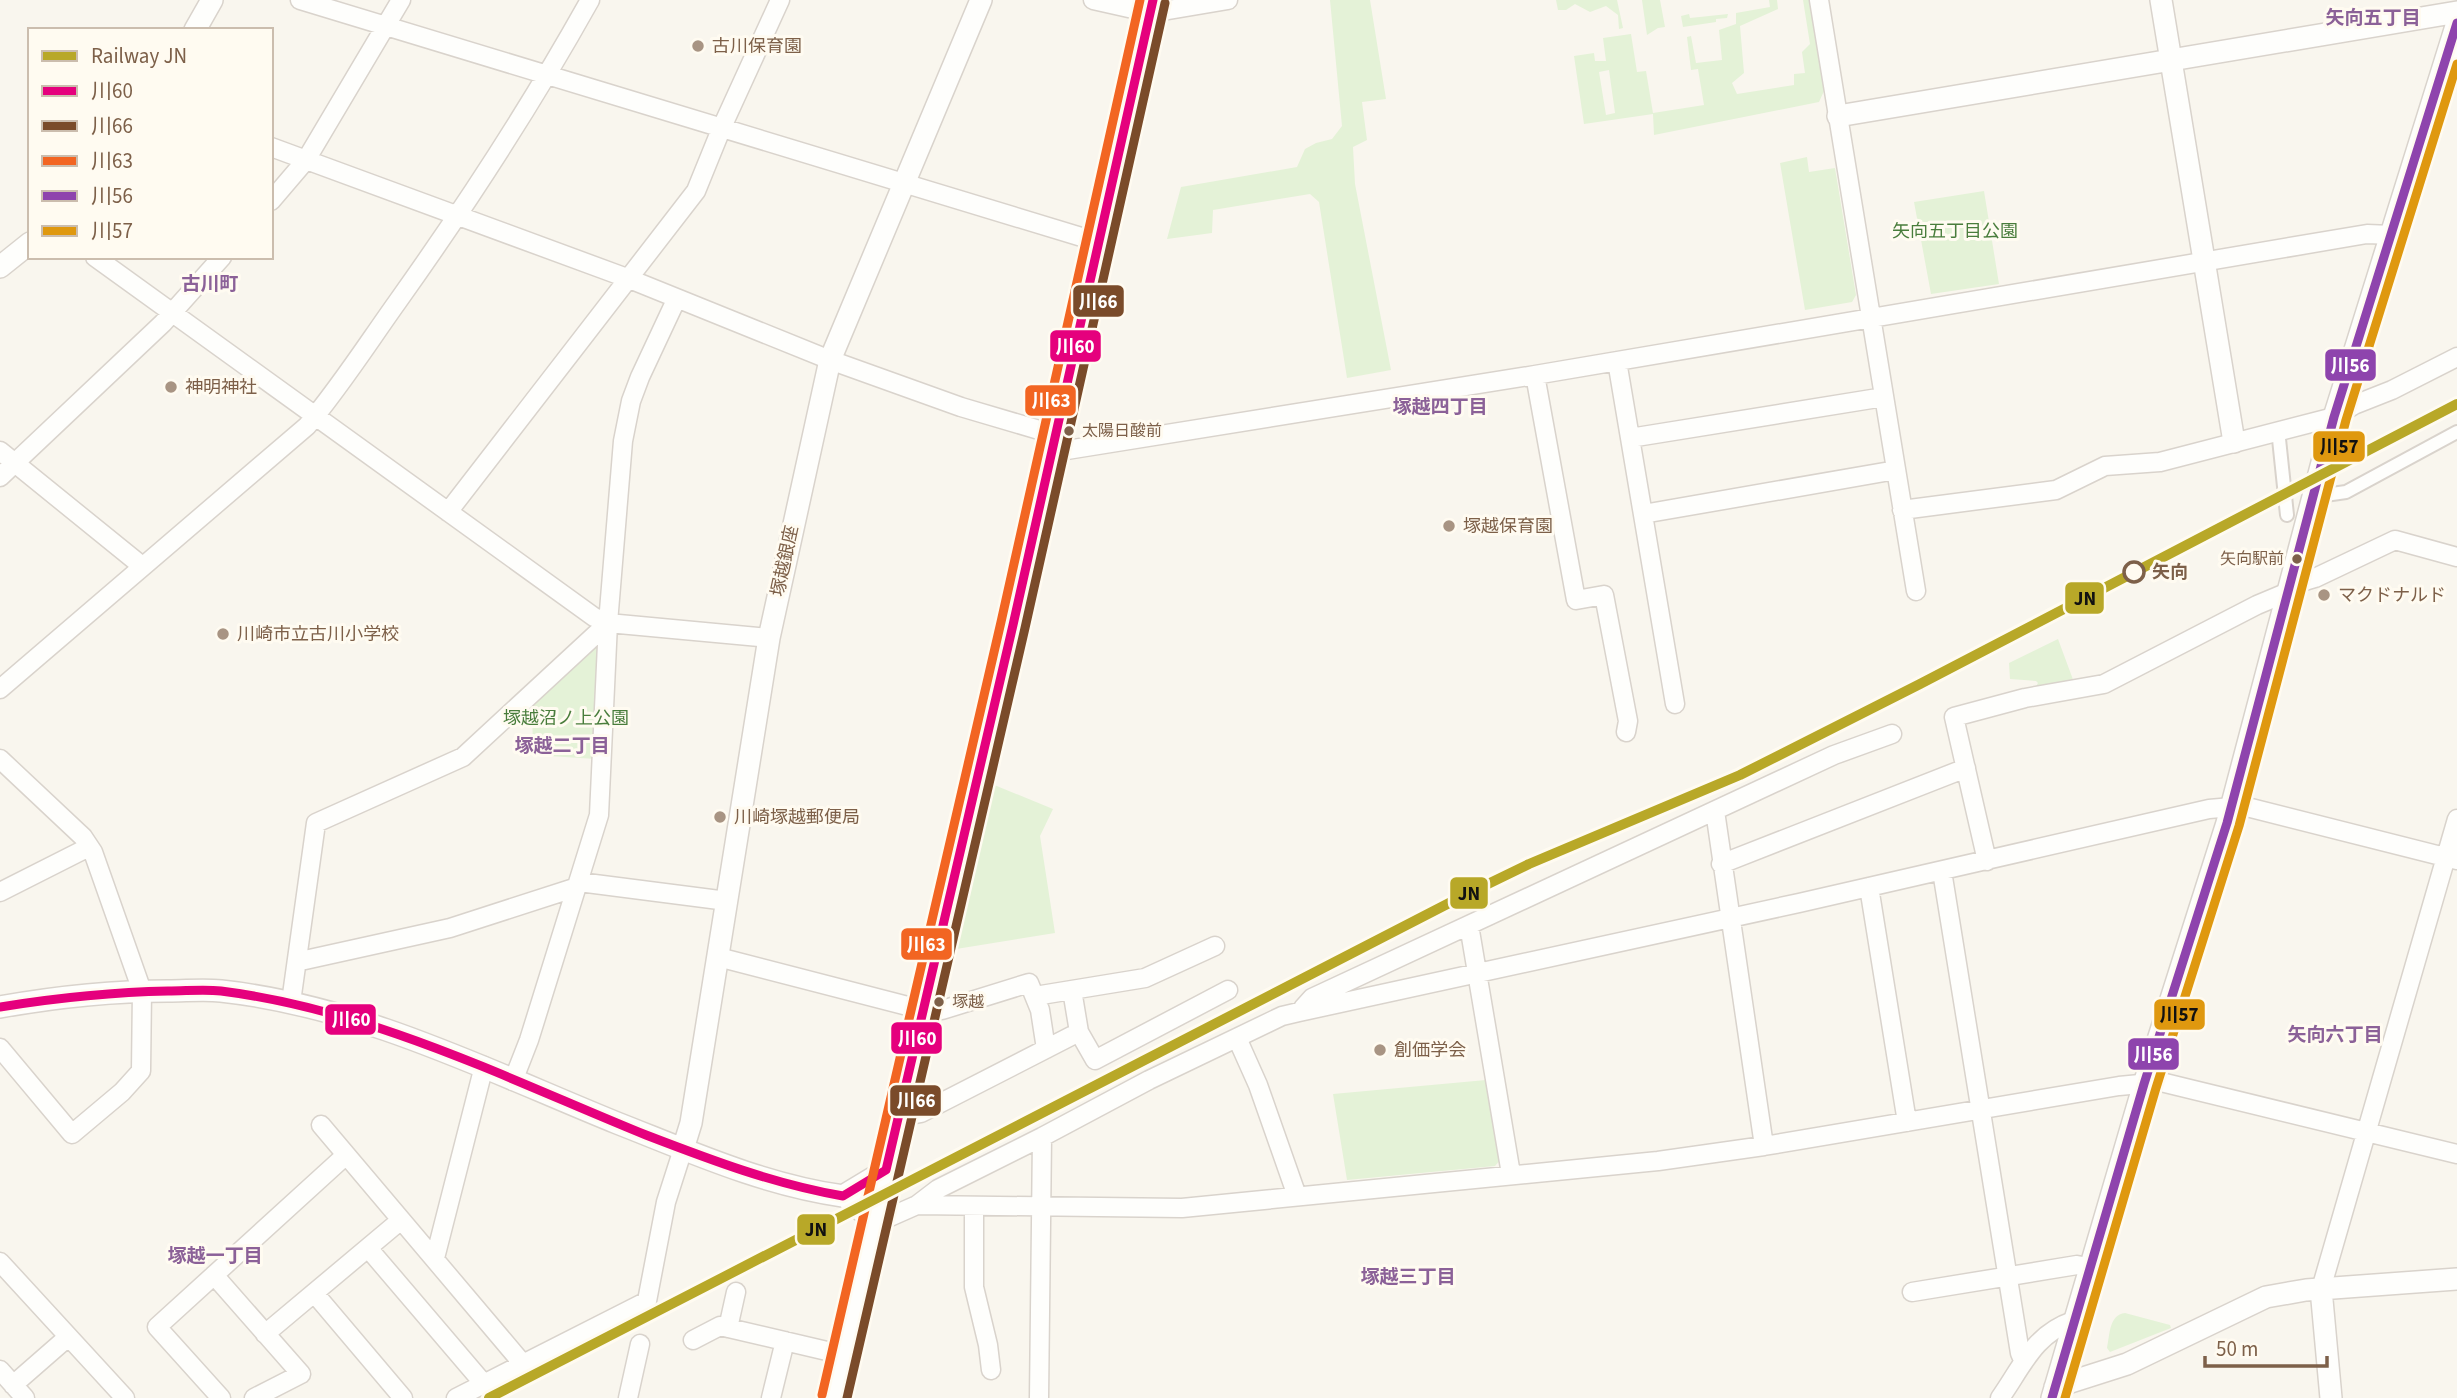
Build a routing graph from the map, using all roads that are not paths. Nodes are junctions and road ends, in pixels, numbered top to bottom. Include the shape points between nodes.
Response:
1 (212, 0) edge
2 (300, 0) edge
3 (401, 0) edge
4 (590, 0) edge
5 (780, 0) edge
6 (981, 0) edge
7 (1093, 0) edge
8 (1228, 0) edge
9 (1819, 0) edge
10 (2161, 0) edge
11 (1152, 7) edge
12 (2457, 12) edge
13 (2457, 23) edge
14 (388, 25) junction
15 (196, 28) edge
16 (2171, 60) junction
17 (546, 76) junction
18 (1838, 116) junction
19 (722, 127) junction
20 (273, 148) edge
21 (306, 160) junction
22 (905, 182) junction
23 (273, 199) edge
24 (459, 216) junction
25 (2392, 234) junction
26 (1098, 242) junction
27 (28, 245) edge
28 (98, 259) edge
29 (220, 259) edge
30 (2205, 261) junction
31 (0, 267) edge
32 (627, 278) junction
33 (676, 300) junction
34 (172, 314) junction
35 (1871, 317) junction
36 (2457, 357) edge
37 (830, 360) junction
38 (1617, 361) junction
39 (1535, 375) junction
40 (1884, 397) junction
41 (315, 416) junction
42 (2334, 417) junction
43 (2457, 432) edge
44 (1630, 438) junction
45 (2279, 439) dead end
46 (1054, 442) junction
47 (2234, 442) junction
48 (0, 451) edge
49 (15, 463) junction
50 (1896, 470) junction
51 (0, 477) edge
52 (2325, 495) dead end
53 (1902, 510) junction
54 (448, 512) junction
55 (1643, 514) junction
56 (2287, 514) dead end
57 (2457, 557) edge
58 (142, 566) junction
59 (1916, 591) dead end
60 (2288, 592) junction
61 (608, 623) junction
62 (769, 638) junction
63 (0, 689) edge
64 (1675, 704) dead end
65 (1626, 732) dead end
66 (1892, 734) dead end
67 (0, 759) edge
68 (1966, 768) junction
69 (2231, 807) junction
70 (1715, 811) junction
71 (2457, 819) edge
72 (89, 847) junction
73 (2451, 859) edge
74 (1986, 860) junction
75 (1721, 864) junction
76 (1942, 871) junction
77 (578, 885) junction
78 (1870, 887) junction
79 (0, 892) edge
80 (727, 901) junction
81 (1729, 917) junction
82 (1469, 925) junction
83 (1215, 946) dead end
84 (718, 957) junction
85 (298, 959) junction
86 (1477, 973) junction
87 (1072, 990) junction
88 (1228, 990) dead end
89 (142, 991) junction
90 (1035, 996) junction
91 (291, 1002) junction
92 (0, 1007) edge
93 (923, 1010) junction
94 (1299, 1012) junction
95 (1079, 1032) junction
96 (1237, 1038) junction
97 (0, 1048) edge
98 (1046, 1049) junction
99 (484, 1066) junction
100 (513, 1081) junction
101 (2144, 1084) junction
102 (1980, 1108) junction
103 (899, 1117) junction
104 (1907, 1122) junction
105 (321, 1125) dead end
106 (2365, 1132) junction
107 (1042, 1138) junction
108 (1764, 1146) junction
109 (683, 1149) junction
110 (2457, 1154) edge
111 (346, 1155) junction
112 (886, 1170) junction
113 (1511, 1174) junction
114 (843, 1196) junction
115 (1297, 1196) junction
116 (917, 1205) junction
117 (974, 1206) junction
118 (1042, 1207) junction
119 (401, 1220) junction
120 (874, 1224) junction
121 (368, 1248) junction
122 (435, 1258) junction
123 (0, 1262) edge
124 (2088, 1267) junction
125 (214, 1275) junction
126 (2006, 1277) junction
127 (2457, 1279) edge
128 (2321, 1289) junction
129 (736, 1292) dead end
130 (1912, 1293) dead end
131 (314, 1294) junction
132 (2073, 1321) junction
133 (728, 1328) junction
134 (265, 1334) junction
135 (68, 1337) junction
136 (693, 1340) dead end
137 (785, 1341) junction
138 (640, 1344) dead end
139 (844, 1355) junction
140 (2023, 1360) junction
141 (523, 1364) junction
142 (0, 1370) edge
143 (991, 1370) dead end
144 (484, 1384) junction
145 (19, 1392) edge
146 (2053, 1392) edge
147 (125, 1398) edge
148 (221, 1398) edge
149 (254, 1398) edge
150 (403, 1398) edge
151 (456, 1398) edge
152 (628, 1398) edge
153 (771, 1398) edge
154 (834, 1398) edge
155 (1039, 1398) edge
156 (2000, 1398) edge
157 (2331, 1398) edge

1 - 15 street
2 - 14 street
3 - 14 street
4 - 17 street
5 - 19 street
6 - 22 street, 塚越銀座
7 - 11 street
8 - 11 street
9 - 18 street
10 - 16 street
11 - 26 street
12 - 16 street
13 - 25 street
14 - 17 street
14 - 21 street
16 - 18 street
16 - 30 street
17 - 19 street
17 - 24 street
18 - 35 street
19 - 22 street
19 - 32 street via 696,191
20 - 21 street
21 - 23 street
21 - 24 street
22 - 26 street
22 - 37 street, 塚越銀座
24 - 32 street
24 - 41 street
25 - 30 street
25 - 42 street
26 - 46 street
27 - 31 street
28 - 34 street
29 - 34 street
30 - 35 street
30 - 47 street
32 - 33 street
32 - 54 street
33 - 37 street
33 - 61 street via 640,377 622,441
34 - 41 street
34 - 49 street
35 - 38 street
35 - 40 street
36 - 42 street
37 - 46 street
37 - 62 street, 塚越銀座
38 - 39 street
38 - 44 street
39 - 46 street via 1067,450
39 - 65 street via 1576,600 1604,595 1628,721
40 - 44 street
40 - 50 street
41 - 54 street
41 - 58 street
42 - 47 street
42 - 60 street
43 - 52 street via 2346,492
44 - 55 street
45 - 56 street
46 - 93 street
47 - 53 street via 2160,462 2105,466 2056,490
48 - 49 street
49 - 51 street
49 - 58 street
50 - 53 street
50 - 55 street
53 - 59 street
54 - 61 street
55 - 64 street
57 - 60 street via 2395,540 2295,584
58 - 63 street
60 - 68 street via 2104,684 1954,717
60 - 69 street
61 - 62 street
61 - 77 street via 599,815
61 - 85 street via 463,757 316,823
62 - 80 street, 塚越銀座
66 - 70 street via 1834,755
67 - 72 street
68 - 74 street
68 - 75 street
69 - 73 street via 2243,806
69 - 74 street
69 - 101 street
70 - 75 street
70 - 82 street
71 - 73 street
72 - 79 street
72 - 89 street
73 - 106 street
74 - 76 street
75 - 81 street
76 - 78 street
76 - 102 street
77 - 80 street
77 - 85 street via 450,928
77 - 100 street
78 - 81 street
78 - 104 street
80 - 84 street, 塚越銀座
81 - 86 street
81 - 108 street
82 - 86 street
82 - 94 street via 1312,998
83 - 87 street via 1145,978
84 - 93 street
84 - 109 street, 塚越銀座
85 - 91 street
86 - 94 street
86 - 113 street
87 - 90 street
87 - 95 street
88 - 95 street via 1095,1060
89 - 91 street via 220,991
89 - 92 street
89 - 97 street via 141,1071 72,1134
90 - 93 street via 1030,982 942,1010
90 - 98 street
91 - 99 street
93 - 103 street
94 - 96 street
95 - 98 street
96 - 107 street
96 - 115 street
98 - 103 street via 921,1113
99 - 100 street
99 - 122 street
100 - 109 street
101 - 102 street
101 - 106 street via 2161,1082
101 - 124 street
102 - 104 street
102 - 126 street
103 - 112 street
104 - 108 street
105 - 111 street
106 - 110 street
106 - 128 street
107 - 116 street via 938,1189
107 - 118 street
108 - 113 street
109 - 114 street via 766,1180
109 - 141 street via 666,1202 647,1301
111 - 119 street
111 - 125 street
112 - 114 street
112 - 120 street
113 - 115 street
114 - 120 street
115 - 118 street via 1182,1209
116 - 117 street
116 - 120 street
117 - 118 street
117 - 143 street via 974,1287
118 - 155 street
119 - 121 street
119 - 122 street
120 - 139 street
121 - 131 street
121 - 144 street
122 - 141 street
123 - 135 street
124 - 126 street
124 - 132 street
125 - 134 street
125 - 148 street via 157,1326
126 - 130 street
126 - 140 street
127 - 128 street
128 - 146 street via 2266,1297 2127,1364
128 - 157 street
129 - 133 street
131 - 134 street
131 - 150 street
132 - 140 street via 2056,1327
132 - 146 street
133 - 136 street via 720,1326
133 - 137 street
134 - 149 street via 301,1374
135 - 145 street
135 - 147 street
137 - 139 street
137 - 153 street
138 - 152 street
139 - 154 street
140 - 156 street
141 - 144 street
142 - 145 street
144 - 151 street

